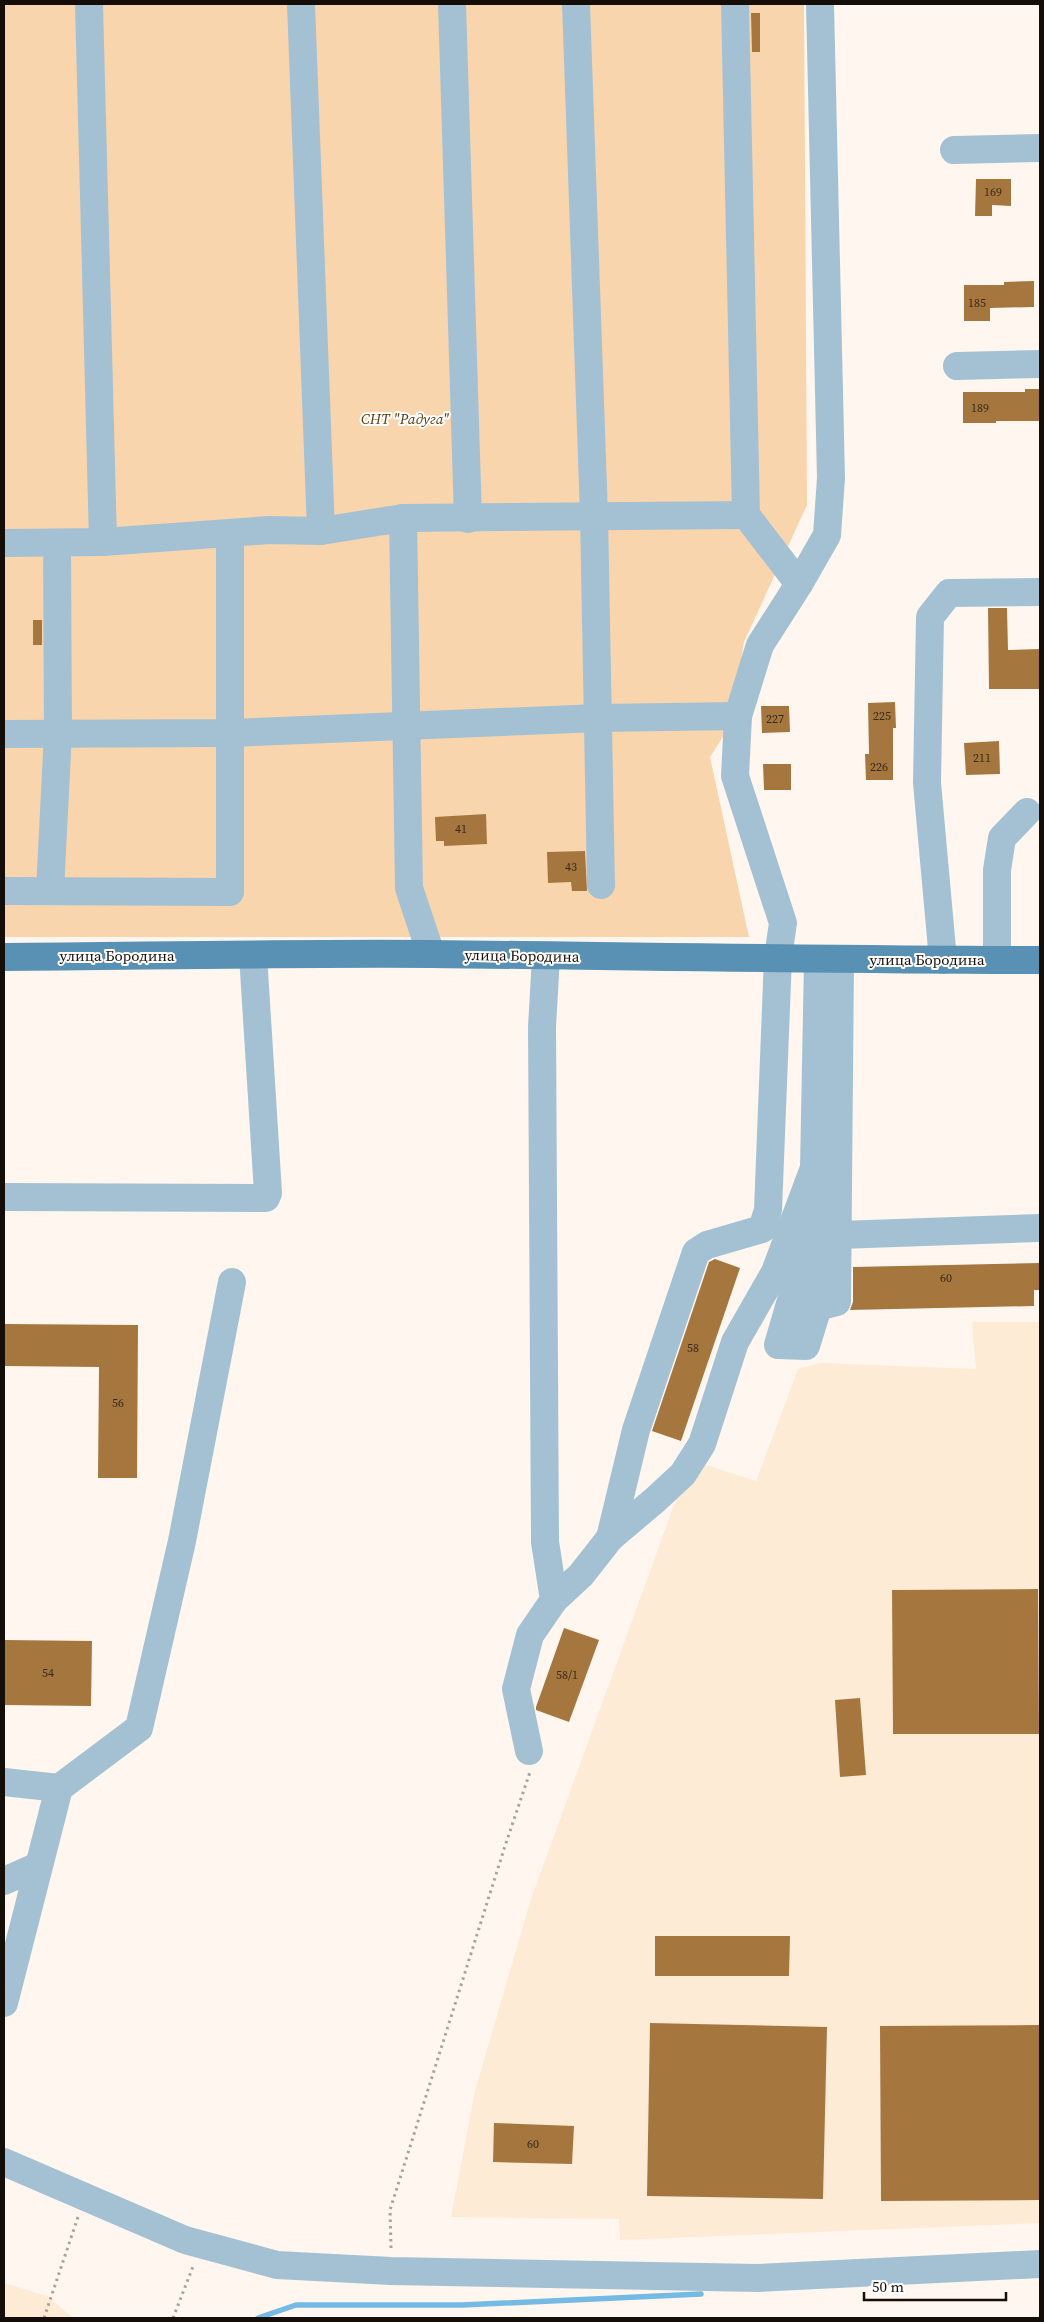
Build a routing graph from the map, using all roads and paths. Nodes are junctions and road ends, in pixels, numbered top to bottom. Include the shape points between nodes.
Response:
1 (89, 4) edge
2 (302, 4) edge
3 (452, 4) edge
4 (576, 4) edge
5 (735, 4) edge
6 (820, 4) edge
7 (1040, 148) edge
8 (954, 150) dead end
9 (1040, 364) edge
10 (957, 366) dead end
11 (594, 515) junction
12 (746, 515) junction
13 (403, 518) junction
14 (468, 519) junction
15 (321, 531) junction
16 (230, 533) junction
17 (103, 542) junction
18 (4, 543) edge
19 (58, 543) junction
20 (799, 584) junction
21 (1040, 592) edge
22 (738, 716) junction
23 (600, 718) junction
24 (407, 727) junction
25 (58, 733) junction
26 (230, 733) junction
27 (4, 734) edge
28 (1027, 812) dead end
29 (601, 885) dead end
30 (4, 891) edge
31 (50, 891) junction
32 (430, 954) junction
33 (253, 955) junction
34 (4, 957) edge
35 (546, 957) junction
36 (778, 957) junction
37 (829, 960) junction
38 (942, 960) junction
39 (997, 960) junction
40 (1040, 960) edge
41 (814, 1168) junction
42 (4, 1197) edge
43 (814, 1220) junction
44 (1040, 1228) edge
45 (839, 1236) junction
46 (232, 1282) dead end
47 (818, 1307) junction
48 (610, 1538) junction
49 (554, 1600) junction
50 (529, 1751) joint
51 (4, 1782) edge
52 (58, 1788) junction
53 (38, 1866) junction
54 (4, 1881) edge
55 (4, 2002) edge
56 (4, 2162) edge
57 (84, 2197) junction
58 (202, 2245) junction
59 (1040, 2264) edge
60 (391, 2271) junction
61 (44, 2318) edge
62 (173, 2318) edge

1 - 17 street
2 - 15 street
3 - 14 street
4 - 11 street
5 - 12 street
6 - 20 street via 831,478 827,535
7 - 8 street
9 - 10 street
11 - 12 street
11 - 14 street
11 - 23 street
12 - 20 street
13 - 14 street
13 - 15 street
13 - 24 street
15 - 16 street
16 - 17 street
16 - 26 street
17 - 19 street
18 - 19 street
19 - 25 street
20 - 22 street via 760,645
21 - 38 street via 949,593 930,617 927,783
22 - 23 street
22 - 36 street via 735,776 783,923
23 - 24 street
23 - 29 street
24 - 26 street
24 - 32 street via 409,888
25 - 26 street
25 - 27 street
25 - 31 street
26 - 31 street via 230,892
28 - 39 street via 1002,838 997,870
30 - 31 street
32 - 33 main road, улица Бородина
32 - 35 main road, улица Бородина
33 - 34 main road, улица Бородина
33 - 42 street via 266,1198
35 - 36 main road, улица Бородина
35 - 49 street via 542,1027 545,1542
36 - 37 main road, улица Бородина
36 - 48 street via 768,1210 762,1229 707,1244 696,1252 636,1430
37 - 38 main road, улица Бородина
37 - 41 street
37 - 45 street
38 - 39 main road, улица Бородина
39 - 40 main road, улица Бородина
41 - 43 street
41 - 48 street via 775,1272 735,1342 702,1444 683,1474
43 - 47 street
43 - 47 street via 778,1345 806,1346
44 - 45 street
45 - 47 street via 837,1302
46 - 52 street via 182,1541 139,1728
48 - 49 street via 581,1576
49 - 50 street via 530,1636 516,1690
50 - 60 path via 531,1775 504,1846 390,2210
51 - 52 street
52 - 53 street
53 - 54 street
53 - 55 street
56 - 57 street
57 - 58 street
57 - 61 path
58 - 60 street via 277,2265
58 - 62 path
59 - 60 street via 758,2278

